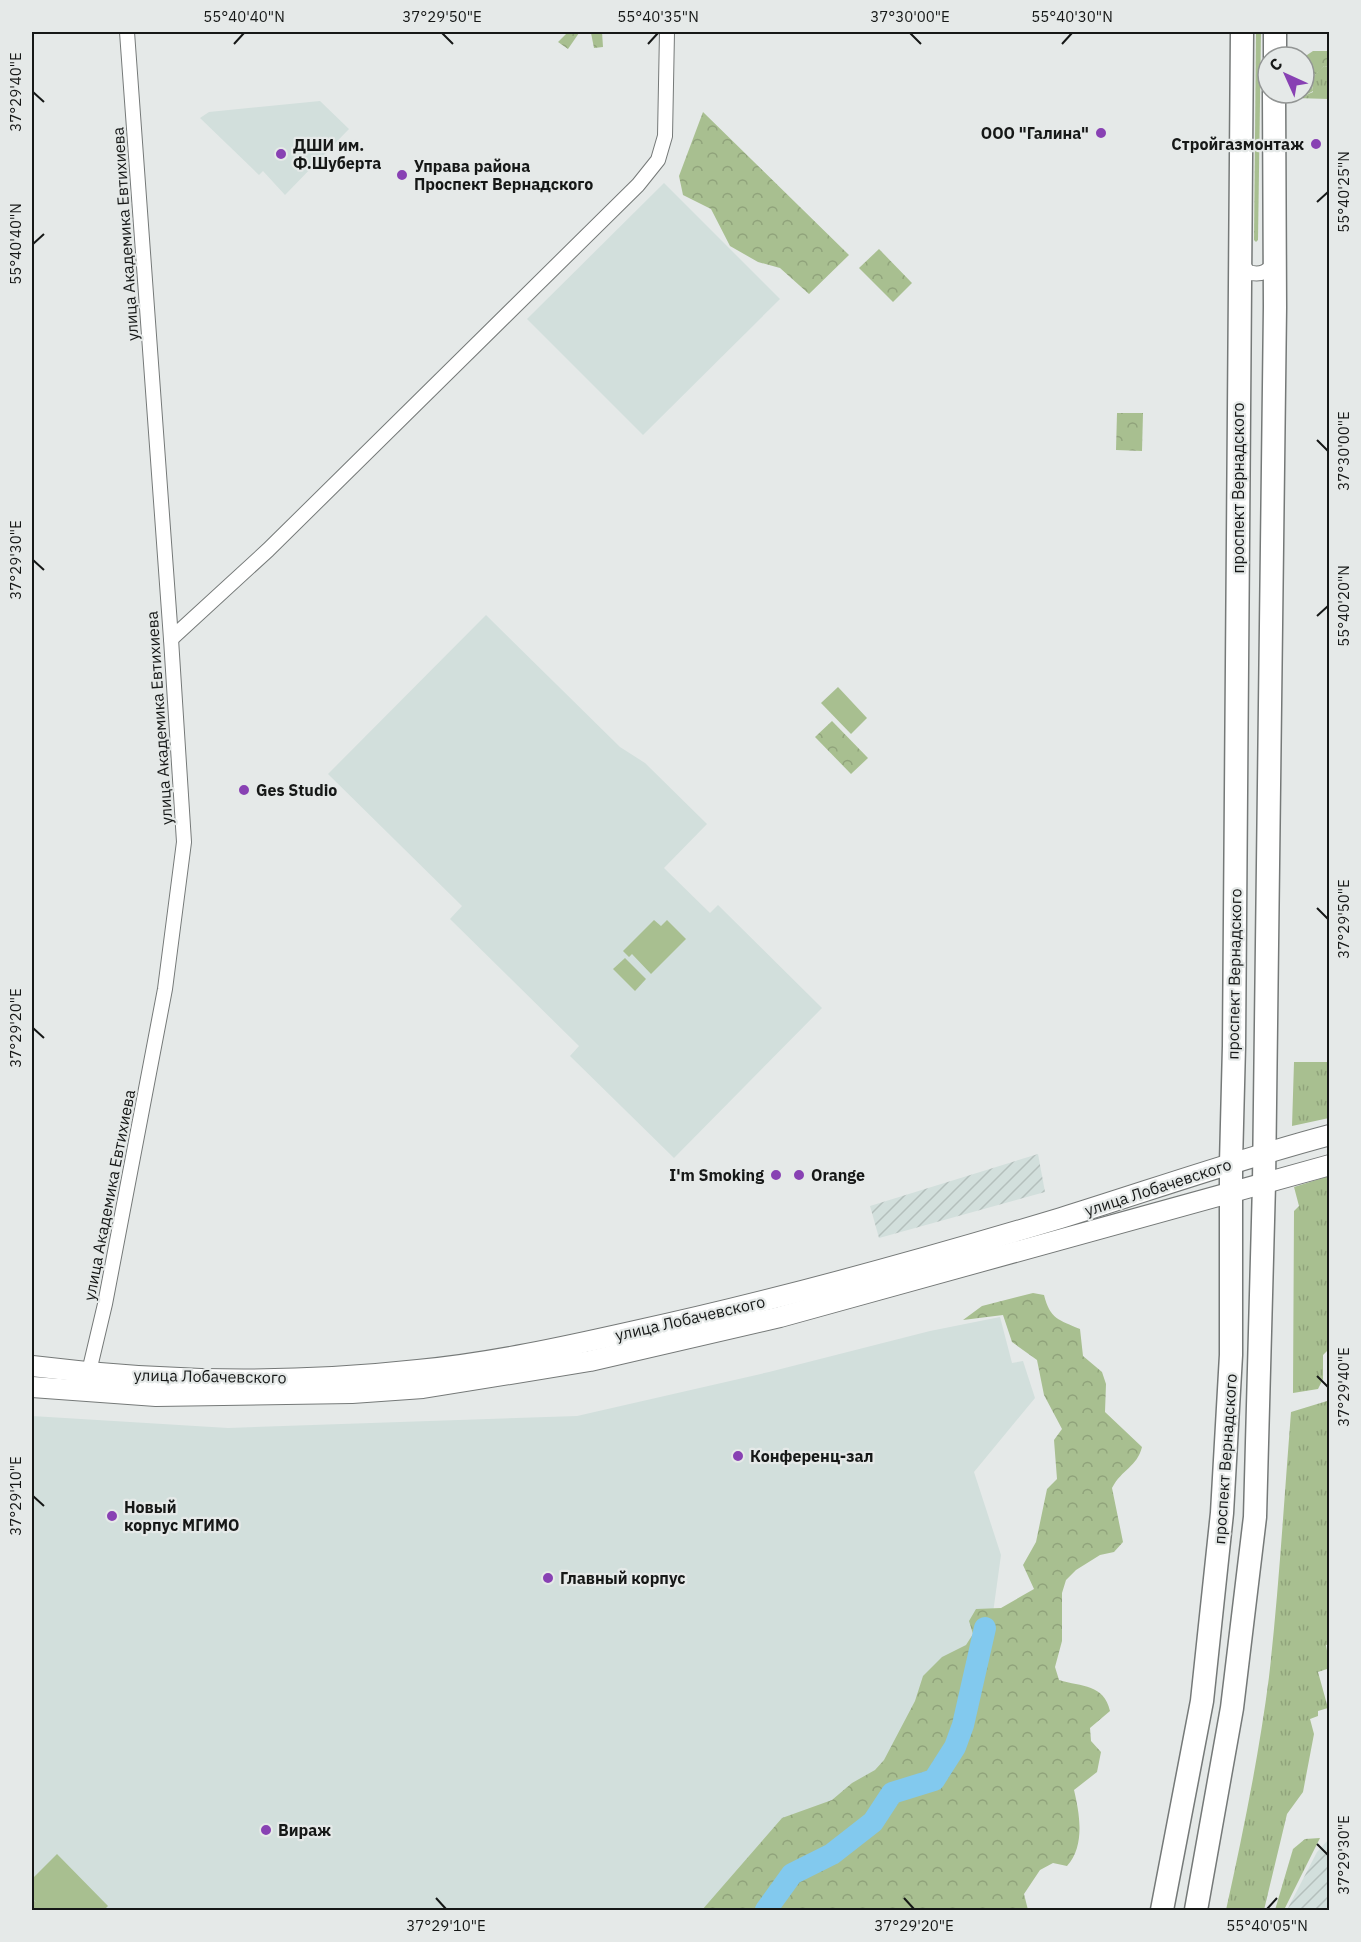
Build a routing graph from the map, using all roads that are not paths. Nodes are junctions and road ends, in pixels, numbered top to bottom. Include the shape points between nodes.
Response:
1 (127, 32) edge
2 (667, 32) edge
3 (1242, 32) edge
4 (1274, 105) edge
5 (1240, 257) junction
6 (1274, 257) junction
7 (171, 639) junction
8 (1329, 1135) edge
9 (1263, 1154) junction
10 (1231, 1163) junction
11 (1329, 1165) edge
12 (1264, 1184) junction
13 (1231, 1193) junction
14 (32, 1366) edge
15 (88, 1373) junction
16 (32, 1387) edge
17 (77, 1391) junction
18 (1162, 1911) edge
19 (1196, 1911) edge

1 - 7 street, улица Академика Евтихиева
2 - 7 street via 665,136 658,159 638,185 276,542
3 - 5 main road, проспект Вернадского
4 - 6 main road, проспект Вернадского
5 - 6 street via 1244,268 1254,274 1270,268
5 - 10 main road, проспект Вернадского
6 - 9 main road, проспект Вернадского
7 - 15 street, улица Академика Евтихиева via 184,842 165,989 105,1304
8 - 9 main road, улица Лобачевского
9 - 10 main road, улица Лобачевского
9 - 12 main road, проспект Вернадского
10 - 13 main road, проспект Вернадского
10 - 15 main road, улица Лобачевского via 1060,1218 730,1310 506,1358 354,1376 258,1379
11 - 12 main road, улица Лобачевского
12 - 13 main road, улица Лобачевского
12 - 19 main road, проспект Вернадского via 1255,1517 1232,1708
13 - 17 main road, улица Лобачевского via 780,1317 590,1361 423,1388 352,1393 156,1396
13 - 18 main road, проспект Вернадского via 1232,1355 1222,1513 1202,1701
14 - 15 main road, улица Лобачевского
15 - 17 street, улица Академика Евтихиева via 83,1387
16 - 17 main road, улица Лобачевского

